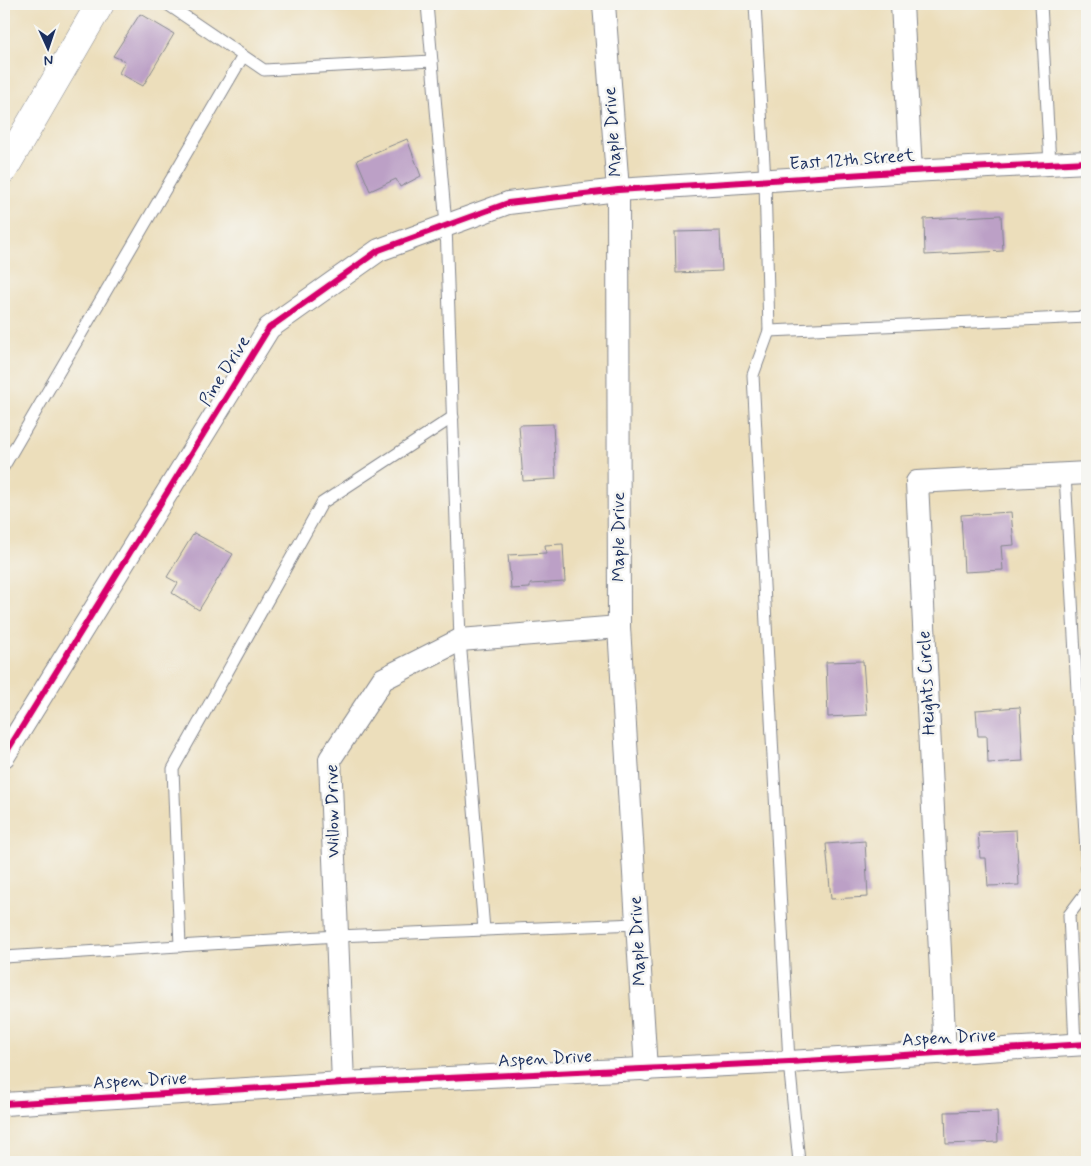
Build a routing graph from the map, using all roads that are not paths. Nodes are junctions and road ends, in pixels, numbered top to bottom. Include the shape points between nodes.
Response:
1 (100, 4) edge
2 (167, 4) edge
3 (427, 4) edge
4 (604, 4) edge
5 (755, 4) edge
6 (902, 4) edge
7 (1041, 4) edge
8 (243, 56) junction
9 (432, 61) junction
10 (1087, 162) edge
11 (1050, 164) junction
12 (4, 169) edge
13 (911, 171) junction
14 (765, 181) junction
15 (618, 190) junction
16 (446, 225) junction
17 (1087, 317) edge
18 (770, 330) junction
19 (453, 417) junction
20 (4, 466) edge
21 (1087, 473) edge
22 (1065, 474) junction
23 (619, 627) junction
24 (460, 640) junction
25 (4, 756) edge
26 (1087, 870) edge
27 (1087, 892) edge
28 (637, 924) junction
29 (484, 930) junction
30 (337, 936) junction
31 (180, 946) junction
32 (4, 958) edge
33 (1081, 1045) edge
34 (945, 1054) junction
35 (789, 1062) junction
36 (646, 1070) junction
37 (342, 1083) junction
38 (4, 1104) edge
39 (799, 1162) edge

1 - 12 street
2 - 8 lane
3 - 9 lane
4 - 15 street, Maple Drive
5 - 14 lane
6 - 13 street
7 - 11 lane
8 - 9 lane via 264,70
8 - 20 lane
9 - 16 lane
10 - 11 street, East 12th Street
11 - 13 street, East 12th Street
13 - 14 street, East 12th Street
14 - 15 street, East 12th Street
14 - 18 lane
15 - 16 street, Pine Drive via 508,203
15 - 23 street, Maple Drive
16 - 19 lane
16 - 25 street, Pine Drive via 378,250 269,328
17 - 18 lane
18 - 35 lane via 753,375
19 - 24 lane
19 - 31 lane via 322,503 173,769
21 - 22 street, Heights Circle
22 - 26 lane
22 - 34 street, Heights Circle via 917,482
23 - 24 street, Willow Drive
23 - 28 street, Maple Drive
24 - 29 lane
24 - 30 street, Willow Drive via 383,679 330,758
27 - 33 lane via 1069,915
28 - 29 lane
28 - 36 street, Maple Drive
29 - 30 lane
30 - 31 lane
30 - 37 street, Willow Drive
31 - 32 lane
33 - 34 street, Aspen Drive
34 - 35 street, Aspen Drive
35 - 36 street, Aspen Drive
35 - 39 lane
36 - 37 street, Aspen Drive
37 - 38 street, Aspen Drive

